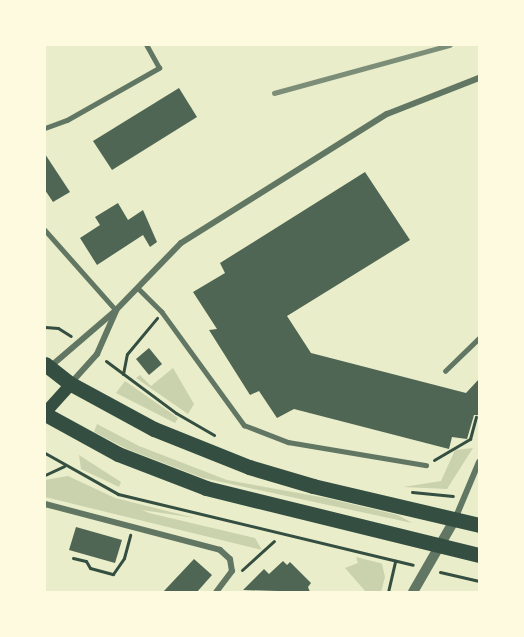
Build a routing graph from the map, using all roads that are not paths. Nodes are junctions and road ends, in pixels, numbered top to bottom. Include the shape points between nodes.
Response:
1 (146, 45) edge
2 (479, 78) edge
3 (45, 128) edge
4 (45, 230) edge
5 (138, 288) junction
6 (116, 310) junction
7 (479, 338) edge
8 (46, 367) edge
9 (445, 371) dead end
10 (70, 384) junction
11 (45, 413) edge
12 (479, 462) edge
13 (426, 465) road end
14 (45, 504) edge
15 (455, 519) junction
16 (479, 525) edge
17 (440, 547) junction
18 (479, 555) edge
19 (219, 589) edge
20 (414, 592) edge

1 - 3 lane via 159,68 67,120
2 - 5 street via 387,114 291,173 181,243
4 - 6 lane
5 - 6 street
5 - 13 lane via 162,312 244,425 288,442
6 - 8 street
6 - 10 street via 97,354
7 - 9 lane
8 - 10 highway
10 - 11 main road
10 - 15 highway via 154,429 249,467
11 - 17 highway via 118,454 196,485
12 - 15 street
14 - 19 street via 224,552 232,571
15 - 16 highway
15 - 17 street
17 - 18 highway
17 - 20 street

